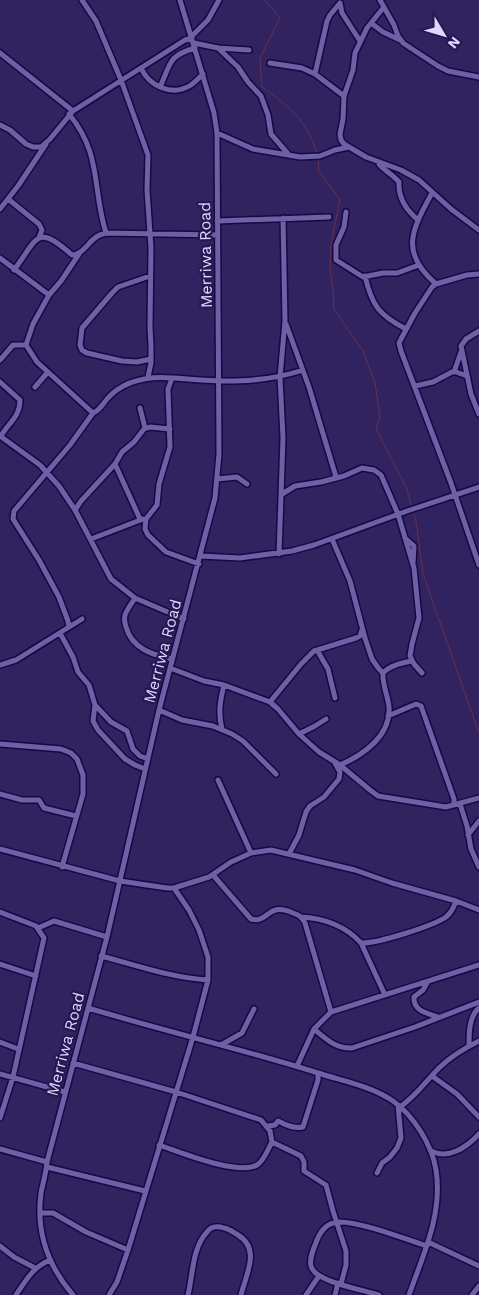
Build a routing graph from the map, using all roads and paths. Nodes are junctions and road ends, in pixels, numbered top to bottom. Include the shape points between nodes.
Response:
1 (82, 0) edge
2 (180, 0) edge
3 (219, 0) edge
4 (380, 0) edge
5 (340, 2) edge
6 (384, 7) junction
7 (371, 23) junction
8 (400, 40) junction
9 (193, 41) junction
10 (360, 41) junction
11 (218, 48) junction
12 (249, 50) dead end
13 (0, 53) edge
14 (270, 63) dead end
15 (141, 68) junction
16 (202, 74) junction
17 (315, 74) junction
18 (479, 77) edge
19 (121, 80) junction
20 (160, 87) junction
21 (344, 96) junction
22 (71, 112) junction
23 (0, 125) edge
24 (217, 133) junction
25 (50, 139) junction
26 (350, 147) junction
27 (289, 155) junction
28 (379, 163) junction
29 (432, 192) junction
30 (8, 199) junction
31 (0, 209) edge
32 (346, 212) dead end
33 (329, 217) dead end
34 (283, 218) junction
35 (418, 220) junction
36 (217, 222) junction
37 (479, 230) edge
38 (106, 233) junction
39 (150, 234) junction
40 (218, 234) junction
41 (39, 238) junction
42 (80, 253) junction
43 (0, 258) edge
44 (419, 265) junction
45 (14, 270) junction
46 (479, 274) edge
47 (150, 276) junction
48 (365, 276) junction
49 (436, 284) junction
50 (49, 295) junction
51 (285, 321) junction
52 (406, 329) junction
53 (479, 331) edge
54 (26, 344) junction
55 (461, 351) junction
56 (151, 359) junction
57 (0, 360) edge
58 (303, 370) junction
59 (48, 372) junction
60 (454, 372) junction
61 (467, 376) junction
62 (280, 377) junction
63 (148, 378) junction
64 (172, 378) junction
65 (218, 381) junction
66 (0, 382) edge
67 (415, 386) junction
68 (36, 387) dead end
69 (140, 408) dead end
70 (93, 413) junction
71 (479, 414) edge
72 (145, 428) junction
73 (170, 429) junction
74 (0, 436) edge
75 (115, 464) junction
76 (46, 472) junction
77 (336, 477) junction
78 (217, 479) junction
79 (247, 484) dead end
80 (479, 487) edge
81 (282, 494) junction
82 (455, 495) junction
83 (75, 510) junction
84 (398, 514) junction
85 (143, 519) junction
86 (91, 539) junction
87 (332, 539) junction
88 (476, 548) edge
89 (279, 554) junction
90 (200, 556) junction
91 (199, 564) junction
92 (479, 565) edge
93 (135, 598) junction
94 (184, 618) junction
95 (82, 619) dead end
96 (69, 628) junction
97 (363, 629) junction
98 (60, 633) junction
99 (318, 650) junction
100 (172, 659) junction
101 (412, 661) junction
102 (0, 665) edge
103 (170, 668) junction
104 (383, 673) junction
105 (422, 673) dead end
106 (224, 685) junction
107 (335, 698) dead end
108 (270, 702) junction
109 (95, 705) junction
110 (159, 710) junction
111 (388, 716) junction
112 (326, 718) dead end
113 (222, 729) junction
114 (298, 734) junction
115 (0, 744) edge
116 (148, 758) junction
117 (338, 764) junction
118 (145, 769) junction
119 (276, 774) dead end
120 (218, 780) dead end
121 (0, 794) edge
122 (479, 798) edge
123 (457, 805) junction
124 (76, 816) junction
125 (479, 821) edge
126 (468, 835) junction
127 (0, 849) edge
128 (251, 853) junction
129 (289, 854) junction
130 (62, 867) junction
131 (479, 867) edge
132 (213, 875) junction
133 (120, 881) junction
134 (174, 888) junction
135 (456, 901) junction
136 (479, 910) edge
137 (0, 912) edge
138 (301, 917) junction
139 (38, 928) junction
140 (107, 937) junction
141 (360, 943) junction
142 (102, 956) junction
143 (0, 964) edge
144 (479, 965) edge
145 (36, 976) junction
146 (208, 980) junction
147 (427, 982) junction
148 (385, 995) junction
149 (479, 1002) edge
150 (88, 1008) junction
151 (479, 1008) edge
152 (254, 1009) dead end
153 (331, 1012) junction
154 (438, 1017) junction
155 (314, 1029) junction
156 (192, 1037) junction
157 (479, 1041) edge
158 (0, 1042) edge
159 (221, 1045) junction
160 (469, 1046) junction
161 (18, 1049) junction
162 (73, 1063) junction
163 (297, 1066) junction
164 (318, 1073) junction
165 (0, 1074) edge
166 (432, 1076) junction
167 (13, 1077) junction
168 (65, 1092) junction
169 (176, 1092) junction
170 (399, 1106) junction
171 (479, 1117) edge
172 (0, 1118) edge
173 (268, 1126) junction
174 (479, 1134) edge
175 (272, 1142) junction
176 (159, 1145) junction
177 (0, 1148) edge
178 (430, 1150) junction
179 (47, 1165) junction
180 (377, 1173) dead end
181 (145, 1191) junction
182 (40, 1213) junction
183 (337, 1222) junction
184 (427, 1244) junction
185 (0, 1246) edge
186 (128, 1250) junction
187 (50, 1260) junction
188 (479, 1266) edge
189 (35, 1268) junction
190 (319, 1276) junction
191 (339, 1284) junction
192 (479, 1286) edge
193 (16, 1295) edge
194 (73, 1295) edge
195 (109, 1295) edge
196 (188, 1295) edge
197 (241, 1295) edge
198 (306, 1295) edge
199 (335, 1295) edge
200 (379, 1295) edge
201 (409, 1295) edge
202 (472, 1295) edge

1 - 19 street via 96,21
2 - 9 street, Merriwa Road
3 - 9 street
4 - 6 street
5 - 10 street via 342,13
5 - 17 street via 327,21
6 - 7 street
6 - 8 street
7 - 8 street
7 - 10 street
8 - 18 street via 438,66 456,74
9 - 11 street
9 - 15 street via 185,40
9 - 16 street, Merriwa Road
9 - 20 street via 172,59
10 - 21 street
11 - 12 street
11 - 27 street via 261,96 271,134
13 - 22 street
14 - 17 street via 302,68
15 - 19 street
15 - 20 street via 150,82
16 - 20 street via 182,88
16 - 24 street, Merriwa Road
17 - 21 street
19 - 22 street
19 - 39 street via 148,155
21 - 26 street via 340,134 344,144
22 - 25 street
22 - 38 street via 90,150
23 - 25 street via 33,147 41,147
24 - 27 street via 253,149
24 - 36 street, Merriwa Road
25 - 30 street
26 - 27 street via 320,156
26 - 28 street
28 - 29 street via 401,170
28 - 35 street via 399,182 405,208
29 - 35 street
29 - 37 street
30 - 31 street
30 - 41 street via 39,224 42,230
32 - 48 street via 344,227 336,244 336,260
33 - 34 street
34 - 36 street
34 - 51 street
35 - 44 street via 412,250
36 - 40 street, Merriwa Road
38 - 39 street
38 - 42 street via 96,237
39 - 40 street
39 - 47 street
40 - 65 street, Merriwa Road
41 - 42 street via 49,237 72,255
41 - 45 street
42 - 50 street
43 - 45 street
44 - 48 street via 397,274
44 - 49 street
45 - 50 street
46 - 49 street
47 - 56 street
47 - 56 street via 118,287 82,328 80,345 87,353 122,361
48 - 52 street via 370,293 383,315
49 - 52 street
50 - 54 street
51 - 58 street
51 - 62 street
52 - 67 street via 400,346
53 - 55 street via 462,342
54 - 57 street via 13,345
54 - 59 street
55 - 60 street
55 - 61 street
56 - 63 street
58 - 62 street
58 - 77 street
59 - 68 street
59 - 70 street
60 - 61 street
60 - 67 street
61 - 71 street
62 - 65 street
62 - 81 street
63 - 64 street
63 - 70 street via 122,385
64 - 65 street
64 - 73 street via 168,389
65 - 78 street, Merriwa Road
66 - 74 street via 20,400 20,409
67 - 82 street
69 - 72 street
70 - 76 street
72 - 73 street
72 - 75 street
73 - 85 street via 170,449 160,478 157,505
74 - 76 street
75 - 83 street
75 - 85 street
76 - 83 street
76 - 96 street via 13,516 63,605
77 - 81 street via 295,486
77 - 84 street via 362,468 376,470
78 - 79 street via 237,477
78 - 90 street, Merriwa Road
80 - 82 street
81 - 89 street
82 - 84 street
82 - 88 street
83 - 86 street
84 - 87 street
84 - 101 street via 405,537 414,546 419,618 410,654
85 - 86 street
85 - 91 street via 146,533 161,547
86 - 93 street via 111,579
87 - 89 street
87 - 97 street via 350,581
88 - 92 street
89 - 90 street via 240,558
90 - 91 street, Merriwa Road
91 - 94 street, Merriwa Road
93 - 94 street
93 - 100 street via 125,616 131,639 157,656
94 - 100 street, Merriwa Road
95 - 96 street
96 - 98 street
97 - 99 street via 356,638
97 - 104 street via 375,664
98 - 102 street via 16,660
98 - 109 street via 78,672 89,685
99 - 107 street via 328,669
99 - 108 street via 307,657
100 - 103 street, Merriwa Road
101 - 104 street
101 - 105 street
103 - 106 street
103 - 110 street, Merriwa Road
104 - 111 street
106 - 108 street
106 - 113 street via 219,710
108 - 114 street
109 - 116 street via 111,722 127,731 133,749
109 - 118 street via 93,721 98,730 130,763
110 - 113 street via 182,720
110 - 116 street, Merriwa Road
111 - 117 street via 384,730 372,745 362,754
111 - 123 street via 416,704 421,706
112 - 114 street
113 - 119 street via 243,741
114 - 117 street
115 - 124 street via 61,749 71,753 77,759 83,779 83,794
116 - 118 street, Merriwa Road
117 - 123 street via 378,796 446,807
117 - 129 street via 339,779 324,797 310,806
118 - 133 street, Merriwa Road
120 - 128 street
121 - 124 street via 22,800 39,800 44,808
122 - 123 street
123 - 126 street via 468,826
124 - 130 street
125 - 126 street
126 - 131 street
127 - 130 street
128 - 129 street via 271,850
128 - 132 street
129 - 135 street
130 - 133 street
132 - 134 street
132 - 138 street via 251,920 258,920 278,909
133 - 134 street
133 - 140 street, Merriwa Road
134 - 146 street via 198,930 208,958
135 - 136 street
135 - 141 street via 440,920 377,941
137 - 139 street
138 - 141 street via 339,926
138 - 153 street
139 - 140 street via 54,921
139 - 145 street via 44,938
140 - 142 street, Merriwa Road
141 - 148 street
142 - 146 street via 167,974
142 - 150 street, Merriwa Road
143 - 145 street
144 - 147 street
145 - 161 street
146 - 156 street
147 - 148 street
147 - 154 street via 414,997 414,1002 422,1012
148 - 153 street
149 - 154 street
150 - 156 street
150 - 162 street, Merriwa Road
151 - 160 street via 472,1020
152 - 159 street via 242,1033
153 - 155 street
154 - 155 street via 344,1049
155 - 163 street
156 - 159 street
156 - 169 street
157 - 160 street
158 - 161 street
159 - 163 street
160 - 166 street
161 - 167 street
162 - 168 street, Merriwa Road
162 - 169 street
163 - 164 street
164 - 170 street via 356,1084 383,1095
164 - 173 street via 303,1127 278,1121
165 - 167 street
166 - 170 street via 414,1097
166 - 171 street via 457,1094
167 - 168 street
167 - 172 street
168 - 179 street, Merriwa Road
169 - 173 street via 252,1115
169 - 176 street
170 - 178 street via 413,1121
170 - 180 street via 401,1138
173 - 175 street
174 - 178 street via 448,1154 439,1155
175 - 176 street via 256,1165 241,1169
175 - 183 street via 301,1156 304,1171 326,1184
176 - 181 street
177 - 179 street
178 - 184 street via 438,1187 435,1217
179 - 181 street
179 - 182 street, Merriwa Road
181 - 186 street
182 - 186 street via 53,1213
182 - 187 street, Merriwa Road via 42,1235
183 - 184 street
183 - 190 street via 326,1226 316,1242 310,1264
183 - 191 street via 347,1258
184 - 188 street
184 - 201 street
185 - 189 street
186 - 195 street
187 - 189 street
187 - 194 street, Merriwa Road
189 - 193 street
190 - 191 street
190 - 198 street
191 - 199 street
191 - 200 street
192 - 202 street
196 - 197 street via 201,1241 209,1230 217,1227 242,1237 250,1247 251,1260

